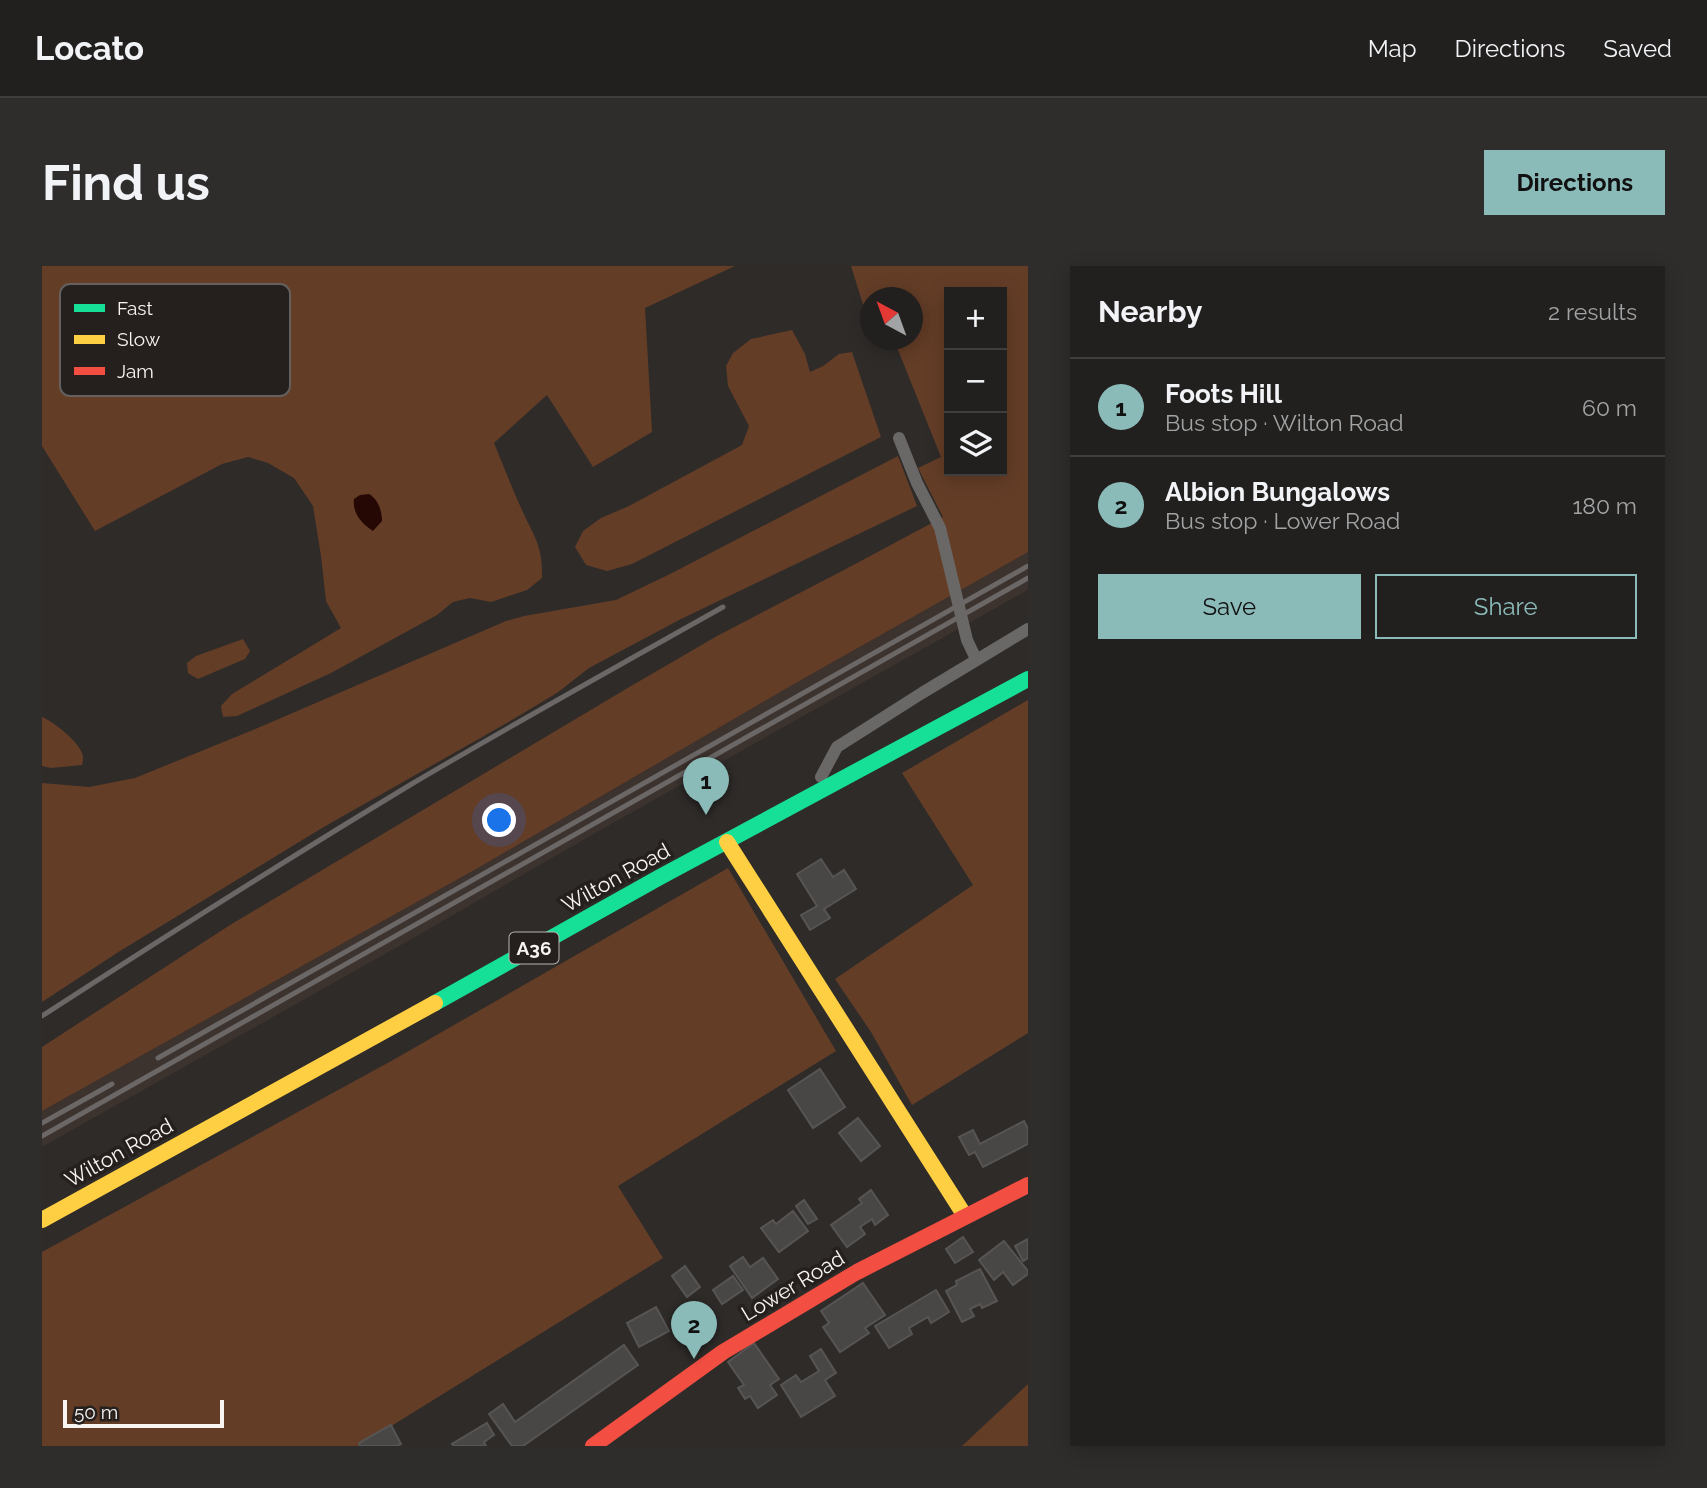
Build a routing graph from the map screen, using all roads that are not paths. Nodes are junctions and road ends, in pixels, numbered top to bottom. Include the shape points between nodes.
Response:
1 (899, 438) dead end
2 (1028, 629) edge
3 (976, 659) junction
4 (1028, 679) edge
5 (811, 796) junction
6 (727, 842) junction
7 (1028, 1185) edge
8 (965, 1216) junction
9 (42, 1220) edge
10 (593, 1446) edge

1 - 3 lane via 940,528 967,640
2 - 3 lane
3 - 5 lane via 837,747
4 - 5 main road, Wilton Road / A36
5 - 6 main road, Wilton Road / A36
6 - 8 main road
6 - 9 main road, Wilton Road / A36
7 - 8 main road, Lower Road
8 - 10 main road, Lower Road via 857,1272 723,1352

